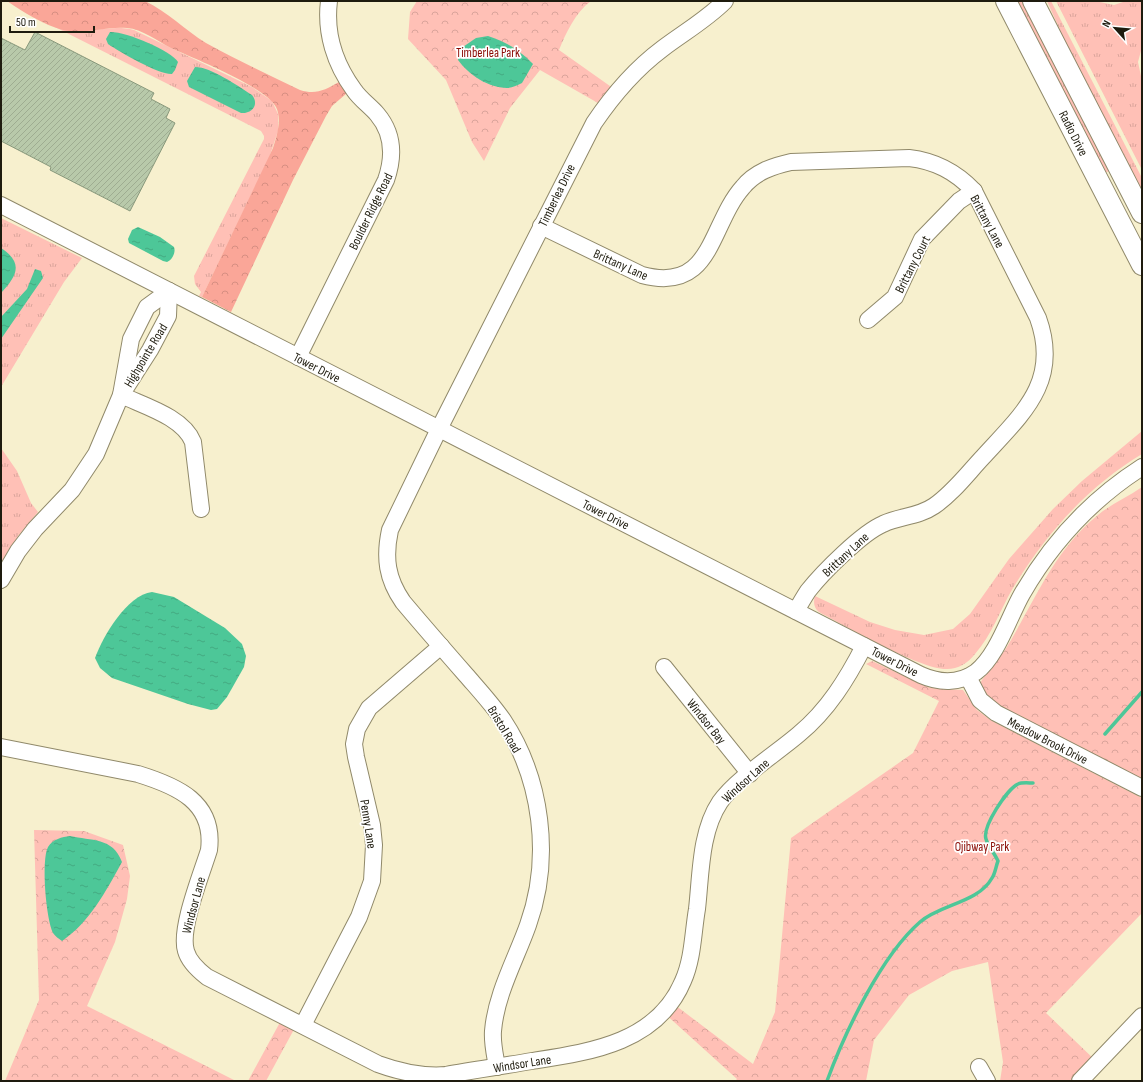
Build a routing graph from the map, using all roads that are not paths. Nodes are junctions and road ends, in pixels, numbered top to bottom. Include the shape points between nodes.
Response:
1 (327, 1) edge
2 (725, 1) edge
3 (1006, 1) edge
4 (1033, 1) edge
5 (974, 191) junction
6 (1, 205) edge
7 (1142, 213) edge
8 (541, 226) junction
9 (1142, 265) edge
10 (169, 291) junction
11 (868, 320) dead end
12 (298, 357) junction
13 (121, 395) junction
14 (439, 429) junction
15 (1142, 467) edge
16 (201, 509) dead end
17 (1, 580) edge
18 (796, 611) junction
19 (441, 646) junction
20 (864, 646) junction
21 (664, 668) dead end
22 (968, 677) junction
23 (1, 747) edge
24 (750, 774) junction
25 (1142, 788) edge
26 (1142, 1016) edge
27 (304, 1025) junction
28 (496, 1067) junction
29 (1080, 1081) edge

1 - 12 street, Boulder Ridge Road via 330,36 339,66 355,92 378,115 387,129 391,140 391,166
2 - 8 street, Timberlea Drive via 645,63 610,100 582,144
3 - 9 main road, Radio Drive
4 - 7 main road, Radio Drive
5 - 8 street, Brittany Lane via 952,171 924,160 908,158 778,164 764,170 736,196 706,255 698,265 679,277 666,279 642,275
5 - 11 street, Brittany Court via 959,201 922,239 895,297
5 - 18 street, Brittany Lane via 1043,332 1046,360 1038,390 1024,412 946,498 925,512 884,524 862,537 815,583
6 - 10 street, Tower Drive
8 - 14 street, Timberlea Drive
10 - 12 street, Tower Drive
10 - 13 street, Highpointe Road via 168,316
10 - 13 street, Highpointe Road via 147,307 131,339
12 - 14 street, Tower Drive
13 - 16 street via 176,421 189,433 193,442
13 - 17 street, Highpointe Road via 107,431 83,474 72,490 26,540
14 - 18 street, Tower Drive
14 - 19 street, Bristol Road via 390,530 386,558 388,574 394,588
15 - 22 street, Tower Drive via 1102,496 1064,534 1029,582 988,658
18 - 20 street, Tower Drive
19 - 27 street, Penny Lane via 369,708 351,727 372,825 372,881 359,917
19 - 28 street, Bristol Road via 502,720 518,746 535,793 539,817 541,850 538,888 495,1017 493,1032
20 - 22 street, Tower Drive via 932,680 950,682
20 - 24 street, Windsor Lane via 840,688 816,719
21 - 24 street, Windsor Bay
22 - 25 street, Meadow Brook Drive via 980,700 996,713
23 - 27 street, Windsor Lane via 138,774 178,789 194,801 204,813 211,838 186,924 185,951 191,962 207,977
24 - 28 street, Windsor Lane via 721,801 708,827 688,968 668,1006 648,1027 614,1044 576,1055
26 - 29 street
27 - 28 street, Windsor Lane via 378,1064 405,1073 439,1076

